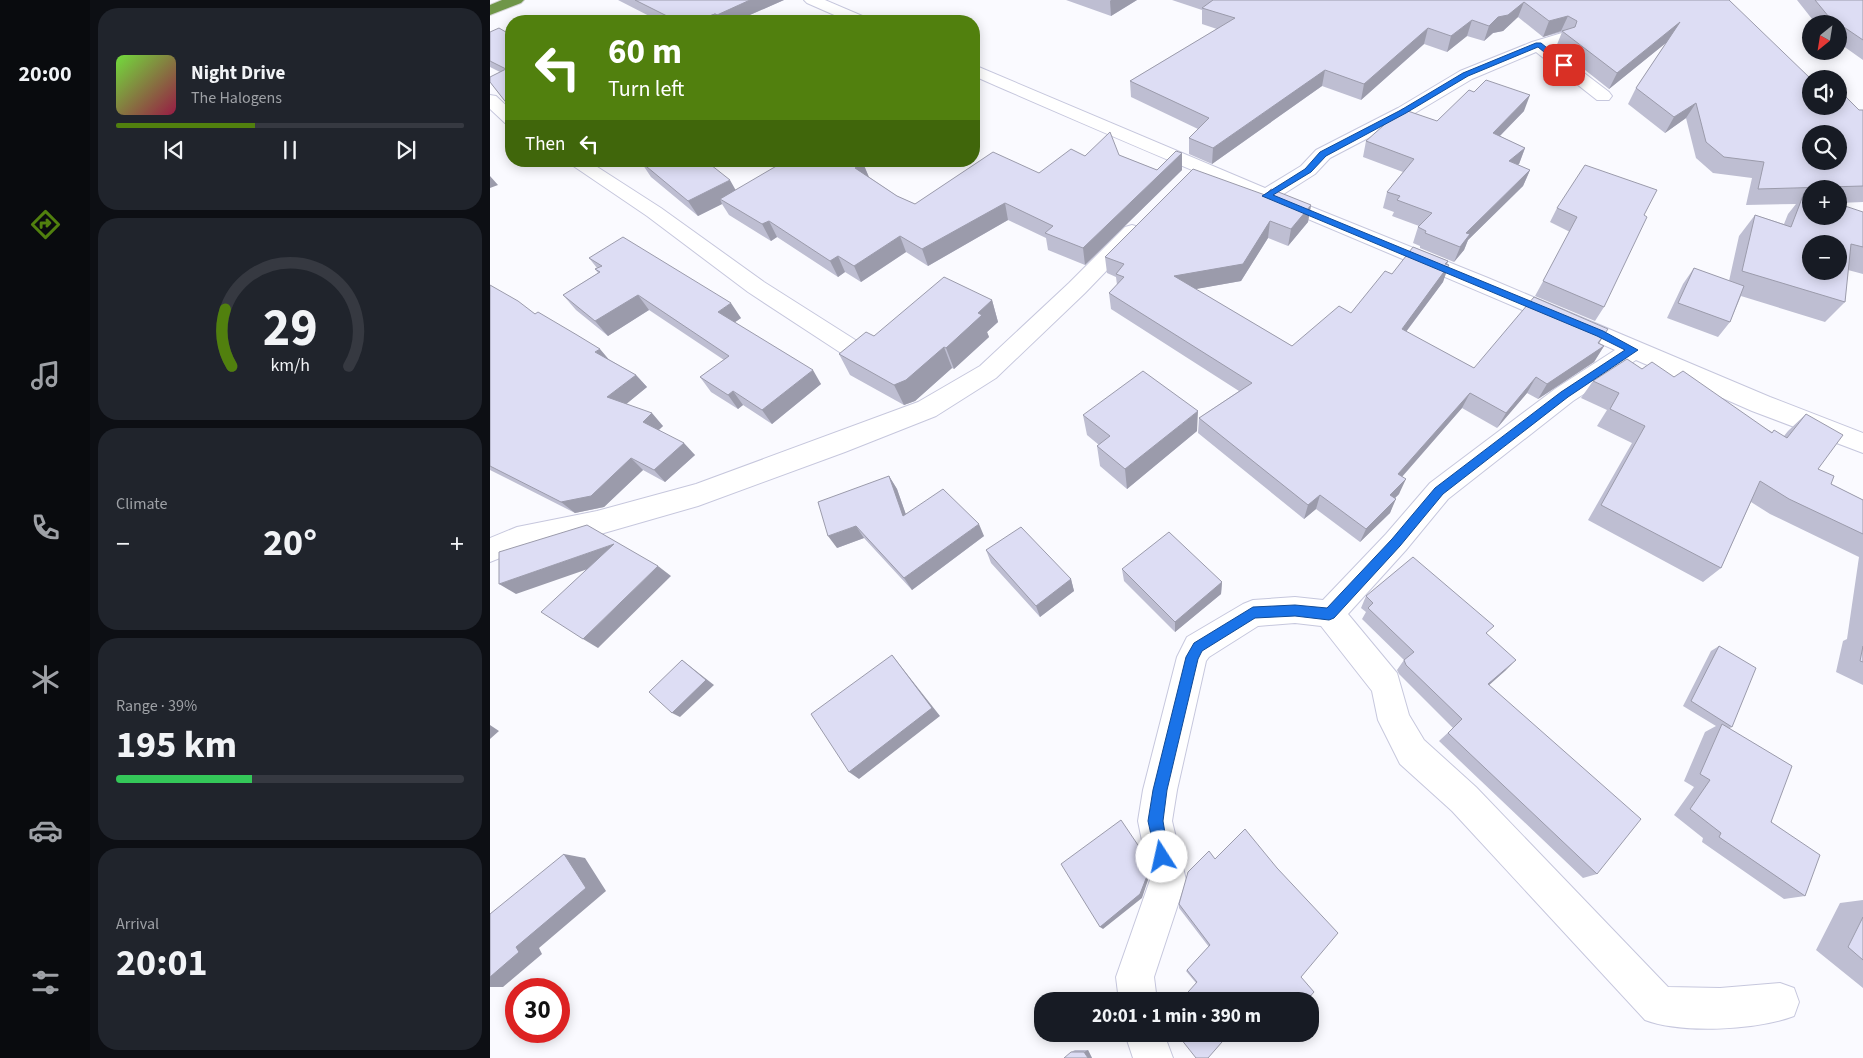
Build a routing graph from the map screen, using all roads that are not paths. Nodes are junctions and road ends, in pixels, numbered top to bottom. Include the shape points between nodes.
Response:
1 (516, 0) edge
2 (812, 0) edge
3 (844, 0) edge
4 (830, 7) junction
5 (490, 10) edge
6 (848, 15) edge
7 (1562, 38) edge
8 (1538, 45) junction
9 (980, 73) edge
10 (1603, 96) dead end
11 (490, 100) edge
12 (505, 114) edge
13 (584, 167) edge
14 (1266, 196) junction
15 (1148, 217) edge
16 (850, 346) edge
17 (1633, 350) junction
18 (1863, 444) edge
19 (490, 550) edge
20 (1329, 614) junction
21 (1137, 992) edge
22 (1780, 1002) dead end
23 (1148, 1042) edge
24 (1153, 1058) edge

1 - 5 highway
2 - 4 street
3 - 4 street
4 - 6 street
7 - 8 street
8 - 10 street
8 - 14 street via 1466,75 1323,154 1308,170
9 - 14 street via 1190,175
11 - 12 street
13 - 16 street via 654,212 756,287
14 - 17 street via 1600,333
15 - 19 street via 988,372 927,409 698,495 597,523 516,539
17 - 18 street
17 - 20 street via 1564,395 1439,491
20 - 21 street via 1295,610 1253,613 1198,647 1192,657 1160,790 1156,821 1168,880 1135,977
20 - 22 street via 1386,684 1394,720 1412,752 1464,800 1659,1006 1698,1010
23 - 24 street

